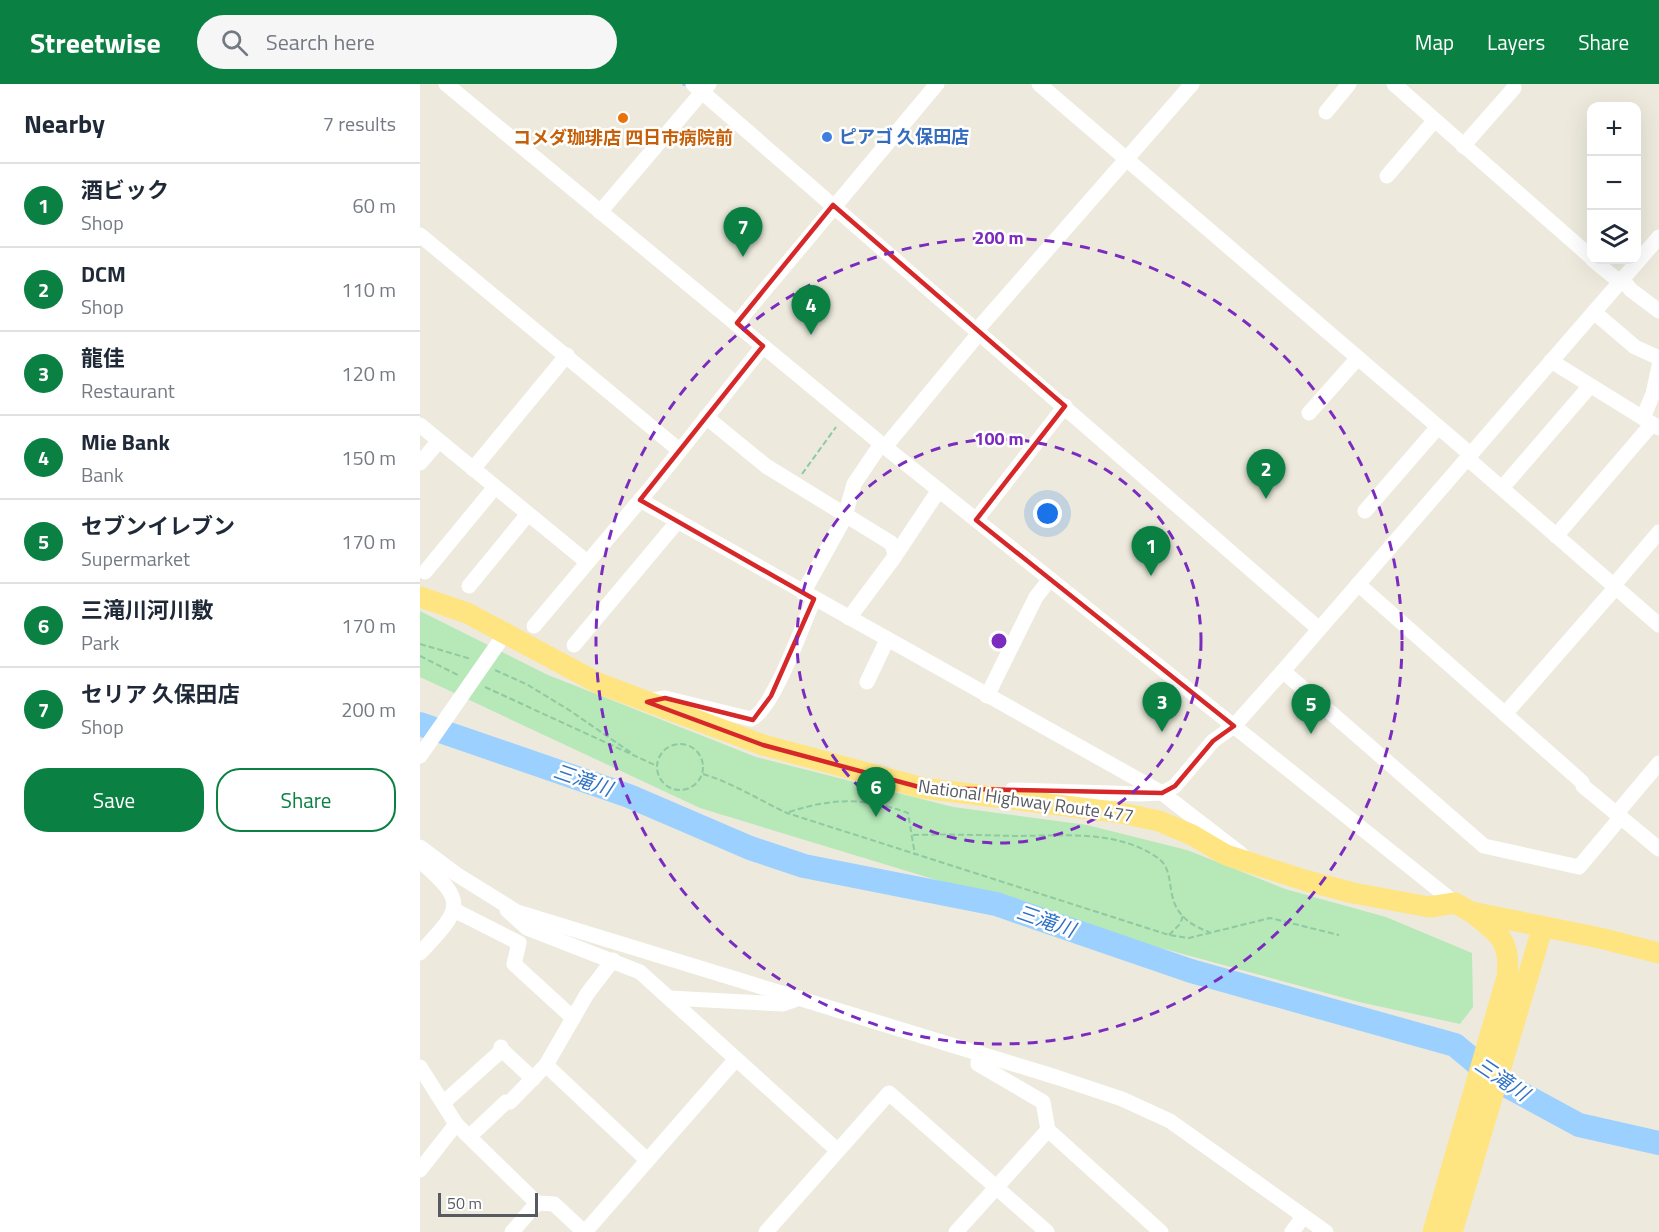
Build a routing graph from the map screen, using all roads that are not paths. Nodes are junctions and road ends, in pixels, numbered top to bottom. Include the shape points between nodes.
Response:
1 (446, 84) edge
2 (937, 84) edge
3 (1039, 84) edge
4 (1192, 84) edge
5 (1350, 84) edge
6 (1394, 84) edge
7 (701, 87) edge
8 (1514, 88) dead end
9 (1326, 112) dead end
10 (1434, 121) junction
11 (1463, 146) junction
12 (1127, 158) junction
13 (1387, 176) dead end
14 (833, 205) junction
15 (600, 212) junction
16 (420, 235) edge
17 (1659, 237) edge
18 (1587, 255) edge
19 (1599, 264) edge
20 (1621, 281) junction
21 (1659, 311) edge
22 (1594, 312) junction
23 (737, 323) junction
24 (979, 331) junction
25 (763, 346) junction
26 (567, 354) junction
27 (1358, 359) junction
28 (1659, 359) edge
29 (1551, 361) junction
30 (1590, 386) junction
31 (1065, 406) junction
32 (1309, 413) dead end
33 (706, 417) junction
34 (1651, 423) edge
35 (420, 425) edge
36 (1438, 427) junction
37 (439, 441) junction
38 (883, 445) junction
39 (679, 450) junction
40 (1468, 456) junction
41 (420, 464) edge
42 (473, 469) junction
43 (495, 487) junction
44 (1502, 488) junction
45 (939, 490) junction
46 (639, 500) junction
47 (1365, 511) dead end
48 (528, 514) junction
49 (846, 514) junction
50 (976, 520) junction
51 (678, 521) junction
52 (1659, 532) edge
53 (1556, 536) junction
54 (893, 559) junction
55 (587, 562) junction
56 (424, 572) dead end
57 (1050, 579) junction
58 (1358, 584) junction
59 (469, 586) dead end
60 (1615, 586) junction
61 (809, 596) junction
62 (420, 597) edge
63 (849, 618) junction
64 (1659, 625) edge
65 (534, 626) dead end
66 (1319, 629) junction
67 (501, 640) junction
68 (887, 640) junction
69 (574, 645) dead end
70 (1282, 671) junction
71 (867, 682) dead end
72 (987, 696) junction
73 (647, 702) junction
74 (1505, 714) junction
75 (1233, 726) junction
76 (420, 756) edge
77 (1659, 762) edge
78 (922, 788) junction
79 (1162, 792) junction
80 (1619, 815) junction
81 (420, 847) edge
82 (1659, 849) edge
83 (420, 861) edge
84 (1252, 863) junction
85 (501, 904) junction
86 (1463, 908) junction
87 (454, 910) junction
88 (1540, 934) junction
89 (420, 952) edge
90 (1659, 953) edge
91 (613, 960) junction
92 (669, 998) junction
93 (800, 998) junction
94 (573, 1018) junction
95 (979, 1053) junction
96 (736, 1059) junction
97 (546, 1065) junction
98 (420, 1067) edge
99 (533, 1079) junction
100 (443, 1103) junction
101 (456, 1124) junction
102 (1048, 1130) junction
103 (471, 1135) junction
104 (837, 1150) junction
105 (647, 1160) junction
106 (420, 1170) edge
107 (996, 1187) junction
108 (537, 1203) junction
109 (1303, 1217) junction
110 (1450, 1220) edge
111 (512, 1232) edge
112 (585, 1232) edge
113 (766, 1232) edge
114 (956, 1232) edge
115 (1047, 1232) edge
116 (1161, 1232) edge
117 (1292, 1232) edge
118 (1326, 1232) edge
119 (1433, 1232) edge

1 - 15 street
2 - 14 street
3 - 12 street
4 - 12 street
5 - 9 street
6 - 10 street
7 - 14 street
7 - 15 street
8 - 11 street
10 - 11 street
10 - 13 street
11 - 18 street
12 - 24 street
12 - 27 street
14 - 23 street
14 - 24 street
15 - 23 street
16 - 26 street
17 - 20 street
19 - 20 street
20 - 21 street
20 - 22 street
22 - 28 street via 1635,347
22 - 29 street
23 - 25 street
24 - 31 street
24 - 38 street
25 - 33 street
25 - 38 street
26 - 39 street
26 - 42 street
27 - 32 street
27 - 36 street
28 - 34 street
29 - 30 street
29 - 40 street
30 - 34 street
30 - 44 street
31 - 50 street
31 - 66 street
33 - 39 street
33 - 49 street via 766,466
34 - 53 street
35 - 37 street
36 - 40 street
36 - 47 street
37 - 41 street
37 - 42 street
38 - 45 street
38 - 49 street via 854,484
39 - 46 street
40 - 44 street
40 - 58 street
42 - 43 street
43 - 48 street
43 - 56 street
44 - 53 street
45 - 50 street
45 - 54 street
46 - 51 street
46 - 55 street
48 - 55 street
48 - 59 street
49 - 54 street via 891,543
49 - 61 street
50 - 57 street
51 - 61 street
51 - 69 street
52 - 60 street
53 - 60 street
54 - 63 street
55 - 65 street
57 - 72 street via 1036,597
57 - 75 street
58 - 66 street
58 - 74 street
60 - 64 street
60 - 74 street
61 - 63 street
61 - 73 street via 771,696 756,717 665,698
62 - 67 highway, National Highway Route 477 via 467,613
63 - 68 street
66 - 70 street
67 - 73 highway, National Highway Route 477
67 - 76 street
68 - 71 street
68 - 72 street
70 - 75 street
70 - 80 street via 1484,846 1579,867
72 - 79 street
73 - 78 highway, National Highway Route 477 via 763,746
74 - 80 street
75 - 79 street via 1213,741 1175,786
75 - 86 street
77 - 80 street
78 - 79 street
78 - 84 highway, National Highway Route 477 via 1159,821 1192,834 1226,855
79 - 84 street
80 - 82 street
81 - 85 street
83 - 87 street via 450,889
84 - 86 highway, National Highway Route 477 via 1353,893 1429,907
85 - 91 street via 527,928
85 - 93 street
86 - 88 highway, National Highway Route 477
86 - 110 highway via 1499,934 1509,952 1507,977
87 - 89 street via 448,924
87 - 94 street via 519,943 514,964
88 - 90 highway, National Highway Route 477
88 - 110 highway
91 - 92 street via 640,972
91 - 94 street
92 - 93 street via 783,1004
92 - 96 street
93 - 95 street
94 - 97 street
95 - 102 street via 978,1064 1043,1102
95 - 109 street via 1122,1099 1161,1116
96 - 104 street
96 - 105 street
97 - 99 street
97 - 105 street
98 - 100 street
99 - 100 street via 501,1048
99 - 103 street
100 - 101 street
101 - 103 street
101 - 106 street
102 - 107 street
102 - 116 street
103 - 108 street
104 - 107 street via 889,1093
104 - 113 street
105 - 112 street
107 - 114 street
107 - 115 street
108 - 111 street
108 - 112 street via 554,1204
109 - 117 street
109 - 118 street
110 - 119 highway

